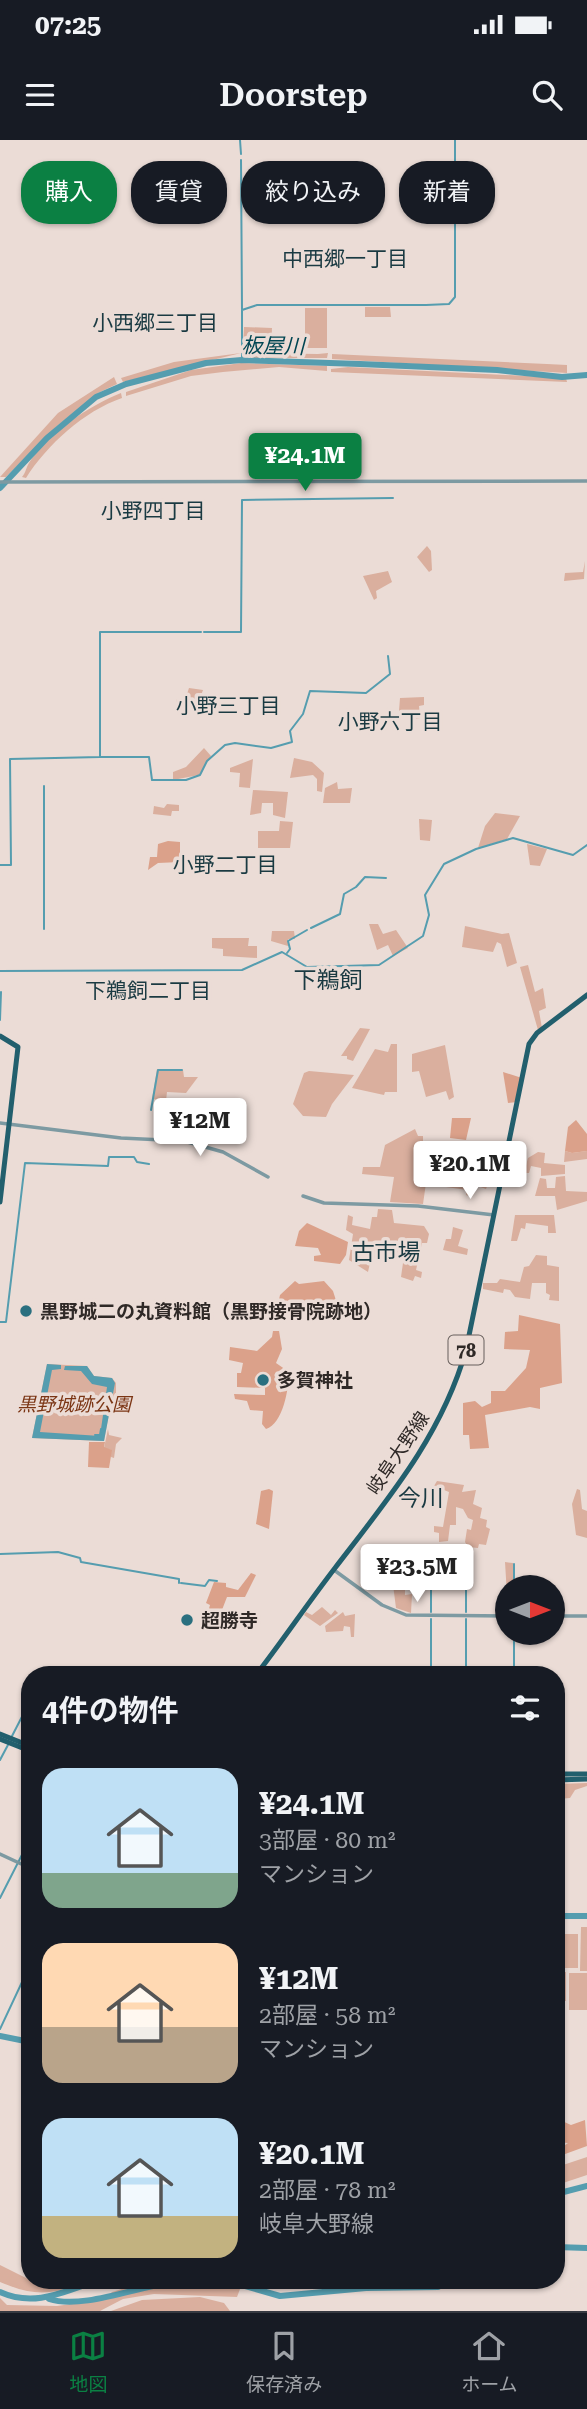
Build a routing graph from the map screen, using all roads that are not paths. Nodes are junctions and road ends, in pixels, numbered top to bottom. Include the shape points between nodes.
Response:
1 (587, 481) edge
2 (0, 482) edge
3 (587, 995) edge
4 (0, 1036) edge
5 (0, 1123) edge
6 (8, 1124) junction
7 (268, 1177) dead end
8 (303, 1196) dead end
9 (0, 1202) edge
10 (494, 1215) junction
11 (333, 1570) junction
12 (495, 1616) edge
13 (565, 1616) edge
14 (587, 1616) edge
15 (263, 1666) edge
16 (0, 1737) edge
17 (21, 1745) edge
18 (565, 1777) edge
19 (587, 1777) edge
20 (0, 1854) edge
21 (21, 1864) edge

1 - 2 street
3 - 10 main road, 岐阜大野線 / 78 via 528,1044
4 - 6 main road via 18,1047
5 - 6 street
6 - 7 street via 184,1141 223,1152
6 - 9 main road
8 - 10 street via 324,1203 418,1206
10 - 11 main road, 岐阜大野線 / 78 via 466,1350 451,1397 424,1448
11 - 12 street via 382,1605 406,1615
11 - 15 main road, 岐阜大野線 / 78
13 - 14 street
16 - 17 main road
18 - 19 main road
20 - 21 street

